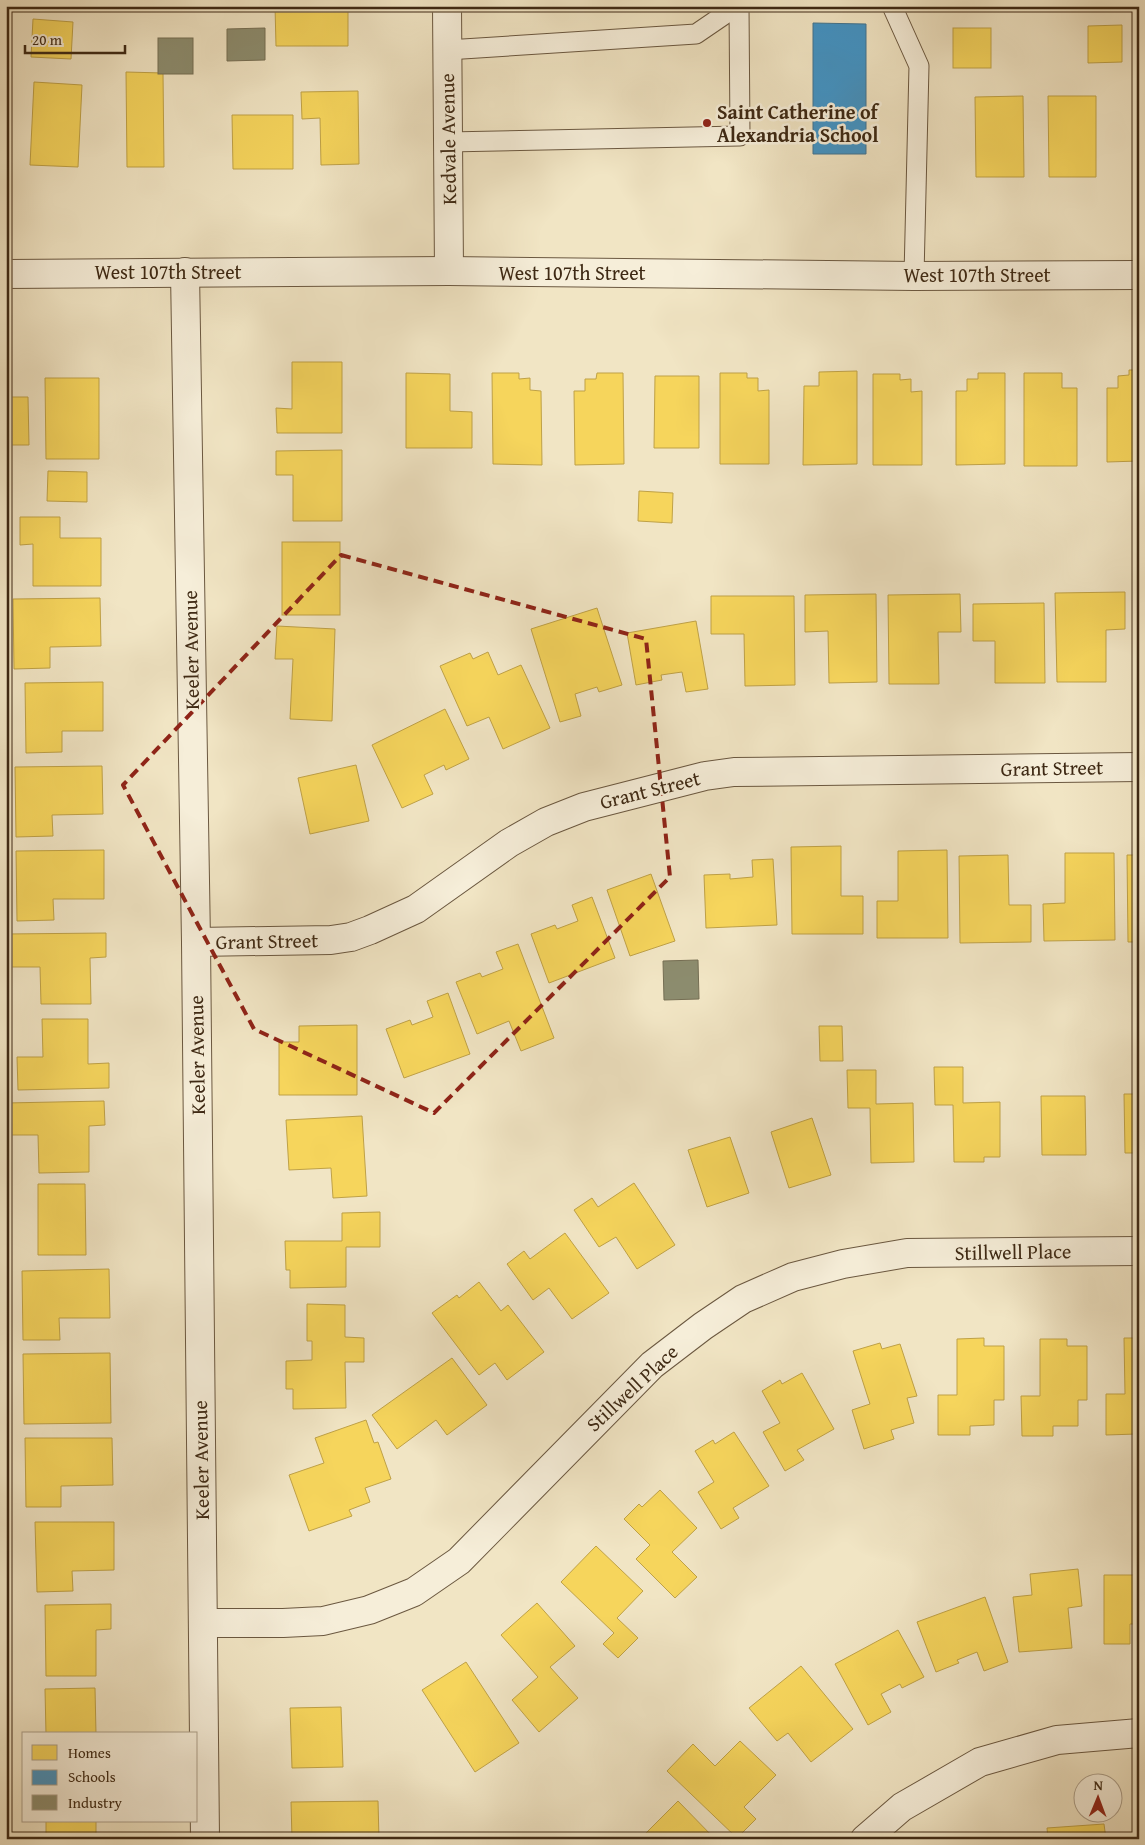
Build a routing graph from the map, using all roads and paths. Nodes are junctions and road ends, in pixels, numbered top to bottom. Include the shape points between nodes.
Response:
1 (446, 6) edge
2 (738, 6) edge
3 (892, 6) edge
4 (447, 50) junction
5 (448, 142) junction
6 (449, 271) junction
7 (185, 272) junction
8 (6, 274) edge
9 (1139, 275) edge
10 (914, 276) junction
11 (1139, 768) edge
12 (196, 942) junction
13 (1139, 1251) edge
14 (203, 1623) junction
15 (1139, 1733) edge
16 (206, 1839) edge
17 (865, 1839) edge

1 - 4 street, Kedvale Avenue
2 - 4 lane via 696,34
2 - 5 lane via 740,136
3 - 10 lane via 919,66
4 - 5 street, Kedvale Avenue
5 - 6 street, Kedvale Avenue
6 - 7 street, West 107th Street
6 - 10 street, West 107th Street
7 - 8 street, West 107th Street
7 - 12 street, Keeler Avenue
9 - 10 street, West 107th Street
11 - 12 street, Grant Street via 734,772 705,776 584,807 546,822 509,843 416,909 351,936 332,940
12 - 14 street, Keeler Avenue
13 - 14 street, Stillwell Place via 907,1253 792,1277 744,1299 652,1365 459,1562 414,1592 369,1610 323,1621
14 - 16 street, Keeler Avenue
15 - 17 street via 1057,1740 980,1762 902,1807

